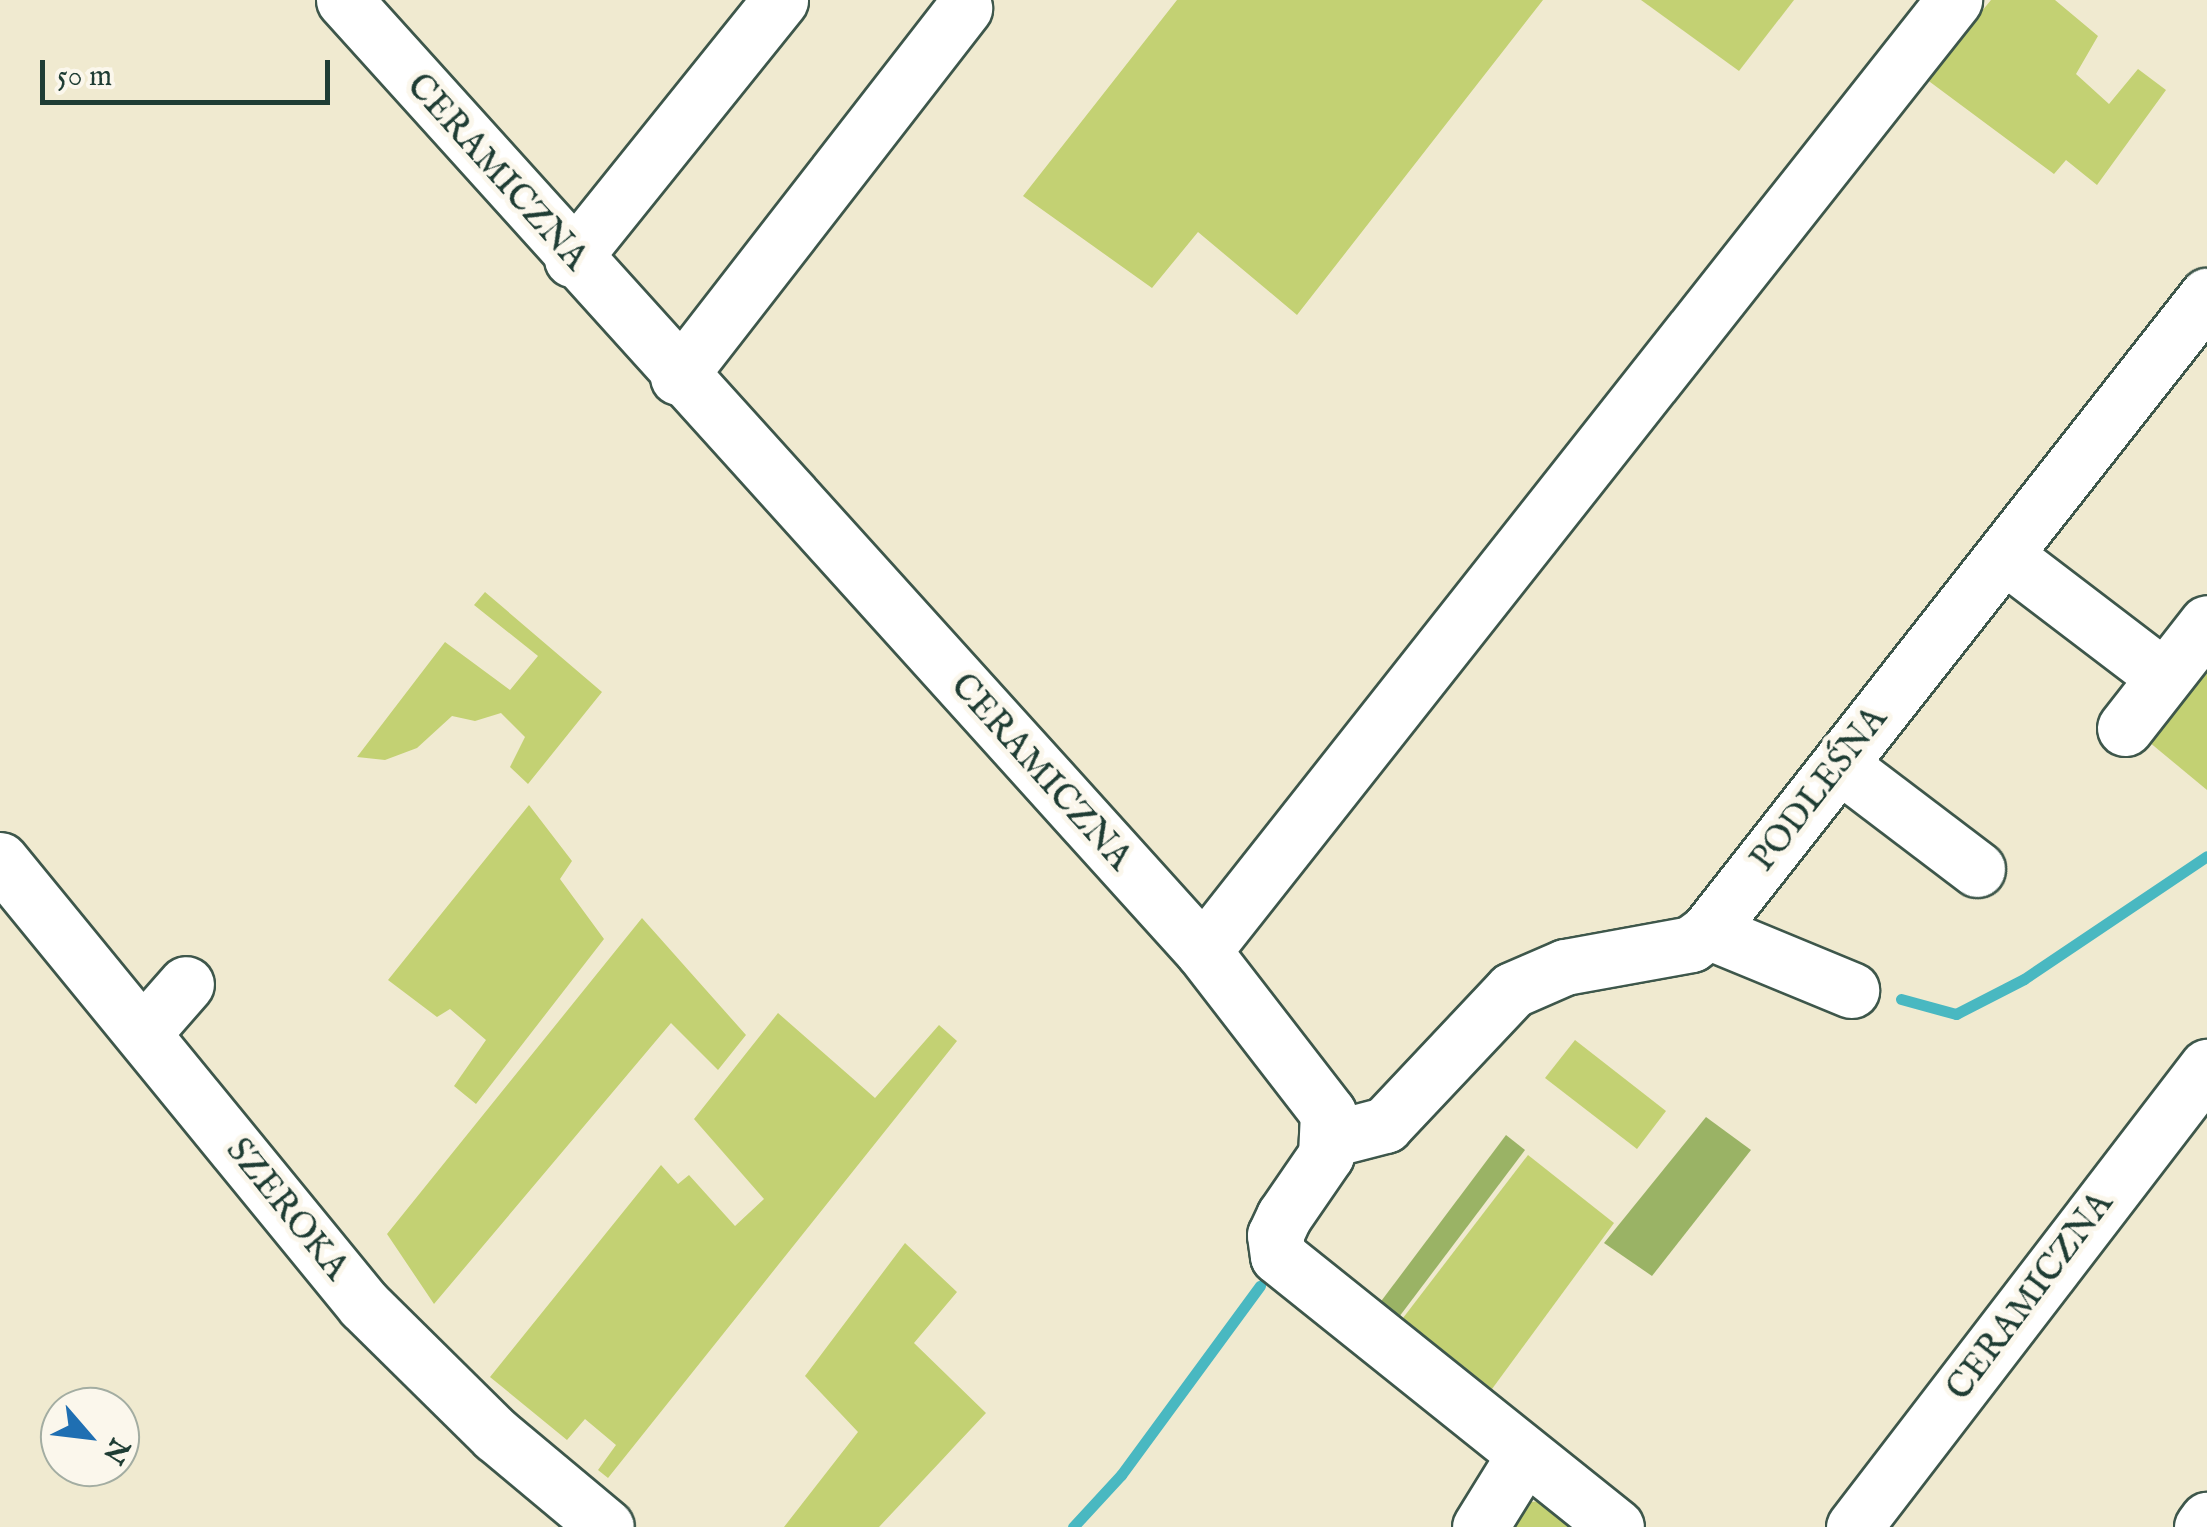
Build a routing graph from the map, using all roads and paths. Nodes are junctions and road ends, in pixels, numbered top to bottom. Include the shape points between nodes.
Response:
1 (344, 0) edge
2 (780, 0) edge
3 (1920, 0) edge
4 (1954, 0) edge
5 (964, 8) dead end
6 (572, 258) junction
7 (2198, 326) edge
8 (678, 377) junction
9 (1541, 482) dead end
10 (2004, 556) junction
11 (2207, 623) edge
12 (2143, 660) dead end
13 (2125, 728) dead end
14 (1840, 765) junction
15 (0, 860) edge
16 (1977, 869) dead end
17 (1708, 931) junction
18 (1203, 951) junction
19 (186, 984) dead end
20 (1851, 990) dead end
21 (142, 1034) junction
22 (2207, 1067) edge
23 (1332, 1138) junction
24 (1524, 1456) junction
25 (2207, 1520) edge
26 (606, 1527) edge
27 (1480, 1527) edge
28 (1616, 1527) edge
29 (1854, 1527) edge
30 (2202, 1527) edge

1 - 6 street, CERAMICZNA
2 - 6 street
3 - 9 street
4 - 18 street
5 - 8 street
6 - 8 street, CERAMICZNA
7 - 10 street, PODLEŚNA
8 - 18 street, CERAMICZNA
10 - 12 street
10 - 14 street, PODLEŚNA
11 - 13 street
14 - 16 street
14 - 17 street, PODLEŚNA
15 - 21 street, SZEROKA
17 - 20 street
17 - 23 street, PODLEŚNA via 1691,944 1564,966 1512,990 1385,1126
18 - 23 street, CERAMICZNA via 1328,1113
19 - 21 street
21 - 26 street, SZEROKA via 416,1361
22 - 29 street, CERAMICZNA
23 - 24 street via 1279,1226 1278,1256
24 - 27 street
24 - 28 street
25 - 30 street

